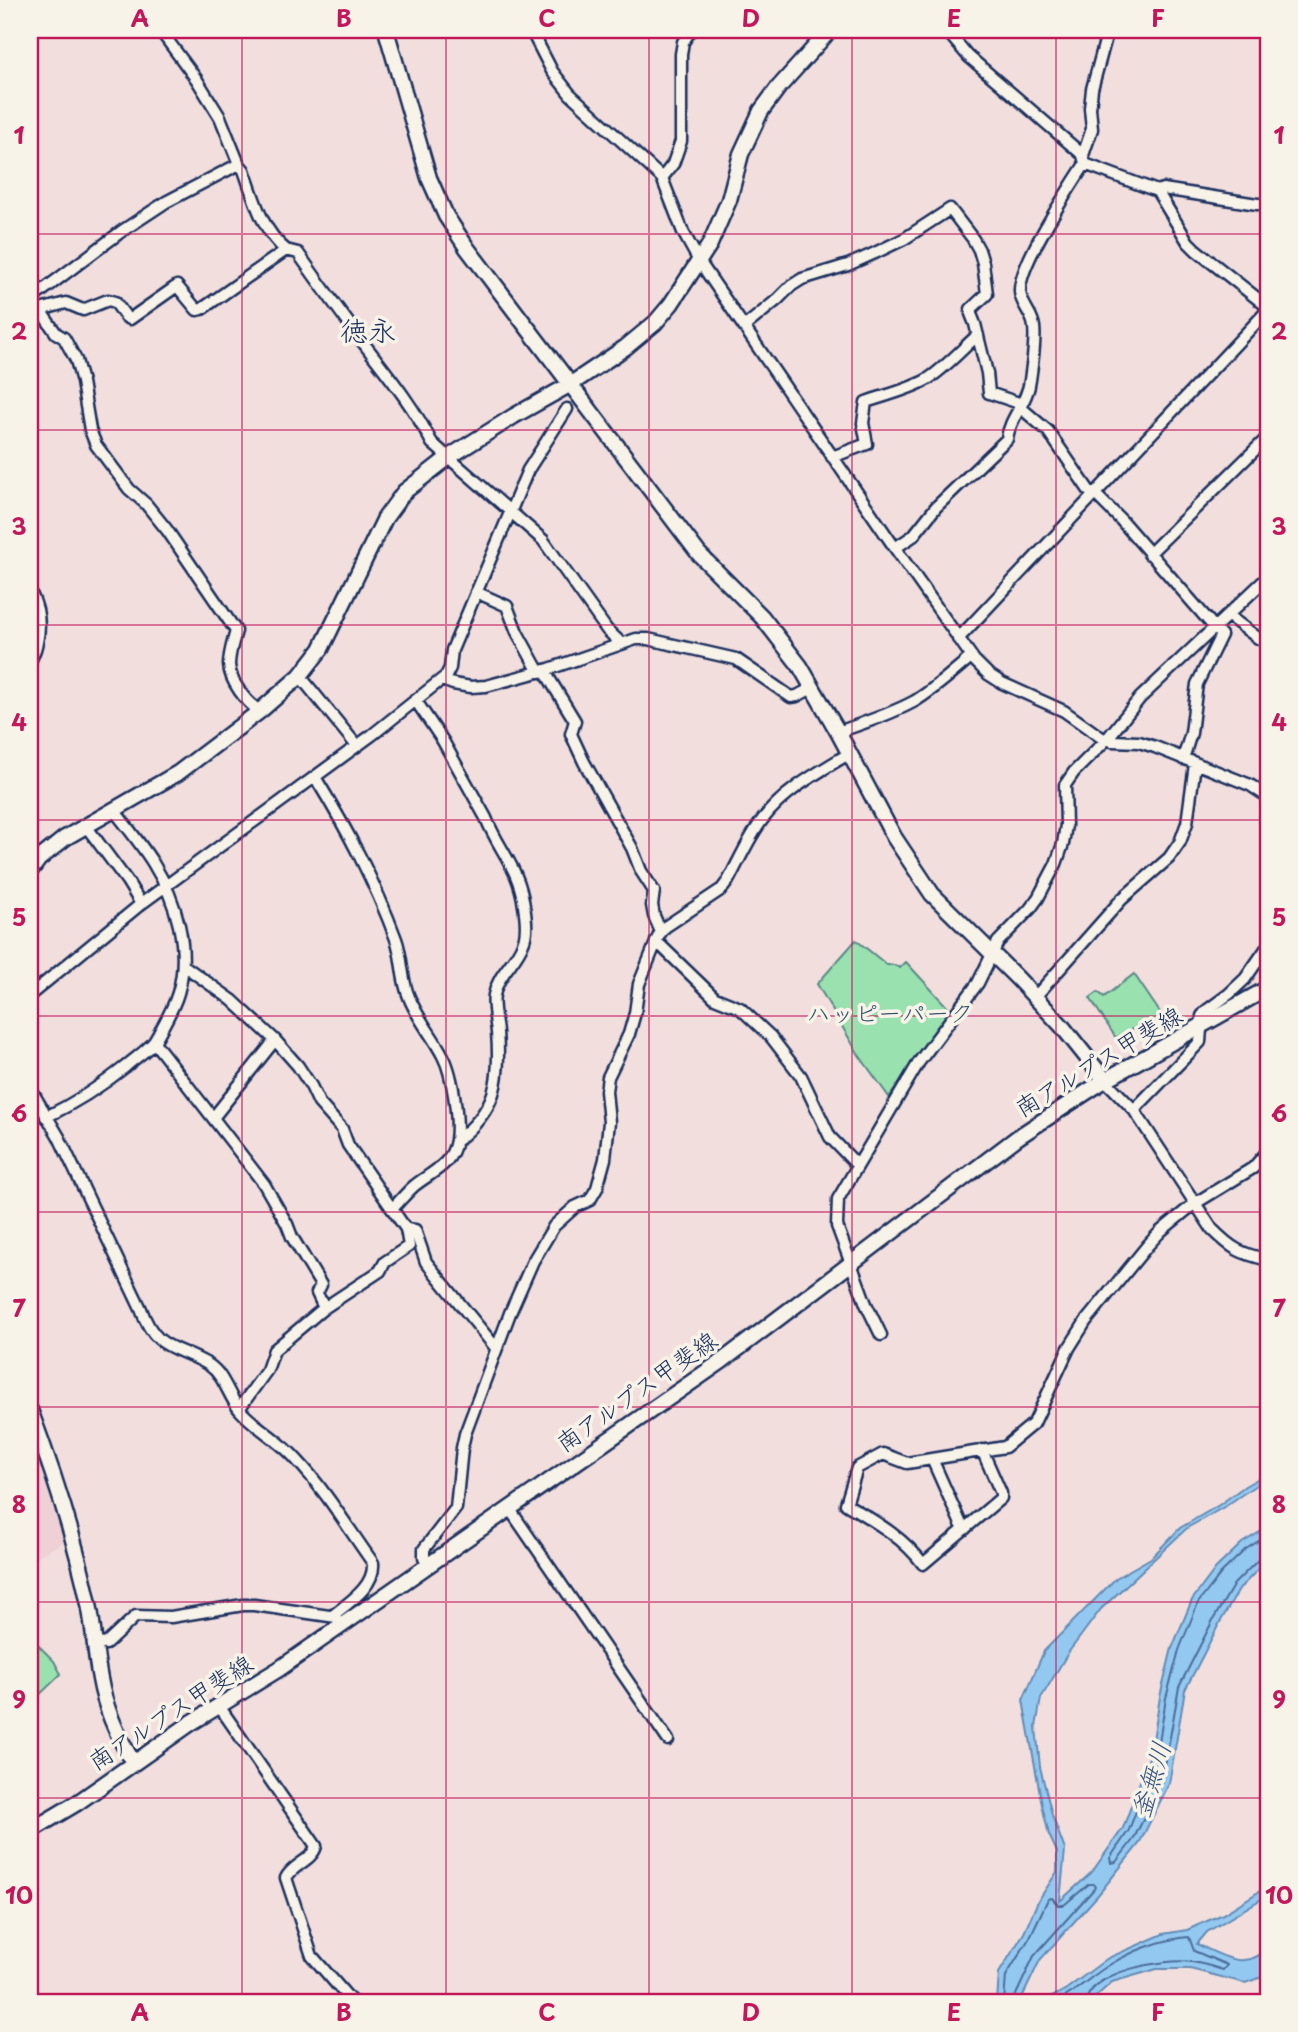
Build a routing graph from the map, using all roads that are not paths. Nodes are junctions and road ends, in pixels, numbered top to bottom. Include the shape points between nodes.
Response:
1 (160, 30) edge
2 (386, 30) edge
3 (531, 30) edge
4 (691, 30) edge
5 (830, 30) edge
6 (946, 30) edge
7 (1108, 30) edge
8 (1084, 160) junction
9 (239, 164) junction
10 (662, 178) junction
11 (1157, 191) junction
12 (1268, 204) edge
13 (286, 250) junction
14 (699, 261) junction
15 (30, 300) edge
16 (35, 308) edge
17 (1268, 308) edge
18 (744, 327) junction
19 (978, 335) junction
20 (571, 384) junction
21 (1021, 405) junction
22 (567, 409) dead end
23 (1268, 437) edge
24 (449, 457) junction
25 (832, 457) junction
26 (1093, 494) junction
27 (510, 512) junction
28 (895, 548) junction
29 (1149, 554) junction
30 (1268, 577) edge
31 (476, 592) junction
32 (30, 596) edge
33 (1227, 615) junction
34 (1215, 627) junction
35 (958, 639) junction
36 (1268, 643) edge
37 (622, 644) junction
38 (30, 657) edge
39 (971, 657) junction
40 (541, 671) junction
41 (300, 676) junction
42 (442, 680) junction
43 (812, 688) junction
44 (416, 701) junction
45 (260, 711) junction
46 (838, 732) junction
47 (1107, 739) junction
48 (356, 746) junction
49 (849, 753) junction
50 (1183, 759) junction
51 (1195, 764) junction
52 (315, 777) junction
53 (1268, 797) edge
54 (114, 810) junction
55 (86, 826) junction
56 (30, 871) edge
57 (164, 886) junction
58 (141, 904) junction
59 (659, 936) junction
60 (1268, 946) edge
61 (992, 954) junction
62 (183, 965) junction
63 (1268, 988) edge
64 (30, 995) edge
65 (1035, 997) junction
66 (1202, 1027) junction
67 (275, 1040) junction
68 (154, 1042) junction
69 (1105, 1080) junction
70 (30, 1088) edge
71 (1134, 1110) junction
72 (46, 1117) junction
73 (214, 1118) junction
74 (456, 1142) junction
75 (1268, 1151) edge
76 (857, 1165) junction
77 (1195, 1204) junction
78 (392, 1209) junction
79 (405, 1230) junction
80 (1268, 1260) edge
81 (851, 1263) junction
82 (324, 1308) junction
83 (881, 1335) dead end
84 (496, 1348) junction
85 (239, 1409) junction
86 (30, 1410) edge
87 (982, 1450) junction
88 (932, 1459) junction
89 (509, 1508) junction
90 (965, 1529) junction
91 (428, 1564) junction
92 (362, 1592) junction
93 (375, 1603) junction
94 (332, 1616) junction
95 (350, 1619) junction
96 (94, 1643) junction
97 (219, 1706) junction
98 (668, 1740) dead end
99 (134, 1762) junction
100 (30, 1831) edge
101 (352, 2002) edge

1 - 9 street via 220,117
2 - 20 street via 429,178 446,216
3 - 10 street via 569,94
4 - 10 street via 681,54 681,141
5 - 14 street via 761,111 741,154 719,225
6 - 8 street via 968,56
7 - 8 street via 1092,89
8 - 11 street
8 - 21 street via 1034,249 1021,282 1022,299 1034,326 1030,384
9 - 13 street via 274,241
9 - 15 street via 155,208
10 - 14 street
11 - 12 street
11 - 17 street via 1188,242
13 - 16 street via 202,309 197,310 177,286 130,319 108,300 88,309 66,303
13 - 24 street via 298,253 406,398 432,443
14 - 18 street
14 - 20 street via 655,323
16 - 45 street via 64,338 76,360 96,445 167,530 236,631 229,666 242,694
17 - 26 street
18 - 19 street via 802,279 875,253 950,209 973,239 983,263 987,294 971,309
18 - 25 street
19 - 21 street via 989,393
19 - 25 street via 925,380 866,402 867,444
20 - 24 street
20 - 43 street via 699,554 769,625
21 - 26 street via 1048,431
21 - 28 street via 1007,439 936,507 913,536
22 - 27 street via 528,470
23 - 29 street
24 - 27 street
24 - 41 street via 395,504 321,649
25 - 28 street
26 - 29 street
26 - 35 street
27 - 31 street
27 - 37 street via 543,540
28 - 35 street
29 - 34 street
30 - 33 street
31 - 40 street via 507,606
31 - 42 street
32 - 38 street via 38,620
33 - 34 street
33 - 36 street
34 - 47 street via 1140,698
34 - 50 street via 1221,635 1197,684
35 - 39 street
37 - 40 street
37 - 43 street via 648,639 736,659 791,697
39 - 46 street via 915,701
39 - 47 street via 1002,683 1064,711
40 - 42 street via 486,686
40 - 59 street via 575,721 571,734 653,891
41 - 45 street
41 - 48 street
42 - 44 street
43 - 46 street
44 - 48 street
44 - 74 street via 509,858 520,881 524,906 523,943 494,995 498,1072 493,1096 484,1115
45 - 54 street via 178,773
46 - 49 street
47 - 50 street via 1139,742
47 - 61 street via 1065,785 1066,825 1056,864 1038,898
48 - 52 street
49 - 59 street via 799,785 762,819 722,889 665,927
49 - 61 street via 926,885
50 - 51 street
51 - 53 street via 1250,785
51 - 65 street via 1180,842
52 - 57 street
52 - 74 street via 368,870 398,942 409,999 450,1071
54 - 55 street
54 - 57 street
55 - 56 street via 56,845
55 - 58 street
57 - 58 street
57 - 62 street via 178,924
58 - 64 street
59 - 76 street via 715,998 740,1008 771,1037 801,1076 830,1138
59 - 84 street via 639,984 629,1034 608,1077 609,1122 597,1188 550,1232
60 - 66 street via 1245,979 1206,1011
61 - 65 street
61 - 76 street via 978,983 919,1062
62 - 67 street via 233,1000
62 - 68 street via 178,992
63 - 66 street, 南アルプス甲斐線
65 - 69 street
66 - 69 street, 南アルプス甲斐線
66 - 71 street via 1200,1042
67 - 73 street
67 - 78 street via 342,1129
68 - 72 street via 106,1083
68 - 73 street
69 - 71 street
69 - 81 street, 南アルプス甲斐線 via 989,1158
70 - 72 street
71 - 77 street
72 - 85 street via 148,1328 164,1343 217,1372
73 - 82 street via 264,1184 321,1285 317,1293
74 - 78 street via 439,1170
75 - 77 street via 1253,1168
76 - 81 street via 836,1211
77 - 80 street via 1228,1245
77 - 87 street via 1161,1231 1086,1321 1034,1423 1005,1447
78 - 79 street
79 - 82 street via 408,1246
79 - 84 street via 415,1230 426,1262
81 - 83 street
81 - 89 street, 南アルプス甲斐線 via 722,1361
82 - 85 street via 274,1350 267,1370
84 - 91 street via 461,1448 456,1508 424,1549
85 - 92 street via 295,1457 373,1563
86 - 96 street via 70,1523
87 - 88 street
87 - 90 street via 1002,1498
88 - 90 street
88 - 90 street via 907,1463 883,1454 860,1465 846,1504 910,1547 923,1564
89 - 91 street, 南アルプス甲斐線
89 - 98 street
91 - 93 street, 南アルプス甲斐線
92 - 93 street
92 - 94 street
93 - 95 street, 南アルプス甲斐線
94 - 95 street
94 - 96 street via 243,1605 171,1617 136,1616 106,1644
95 - 97 street, 南アルプス甲斐線
96 - 99 street via 108,1711
97 - 99 street, 南アルプス甲斐線
97 - 101 street via 316,1846 286,1878 313,1956
99 - 100 street, 南アルプス甲斐線

